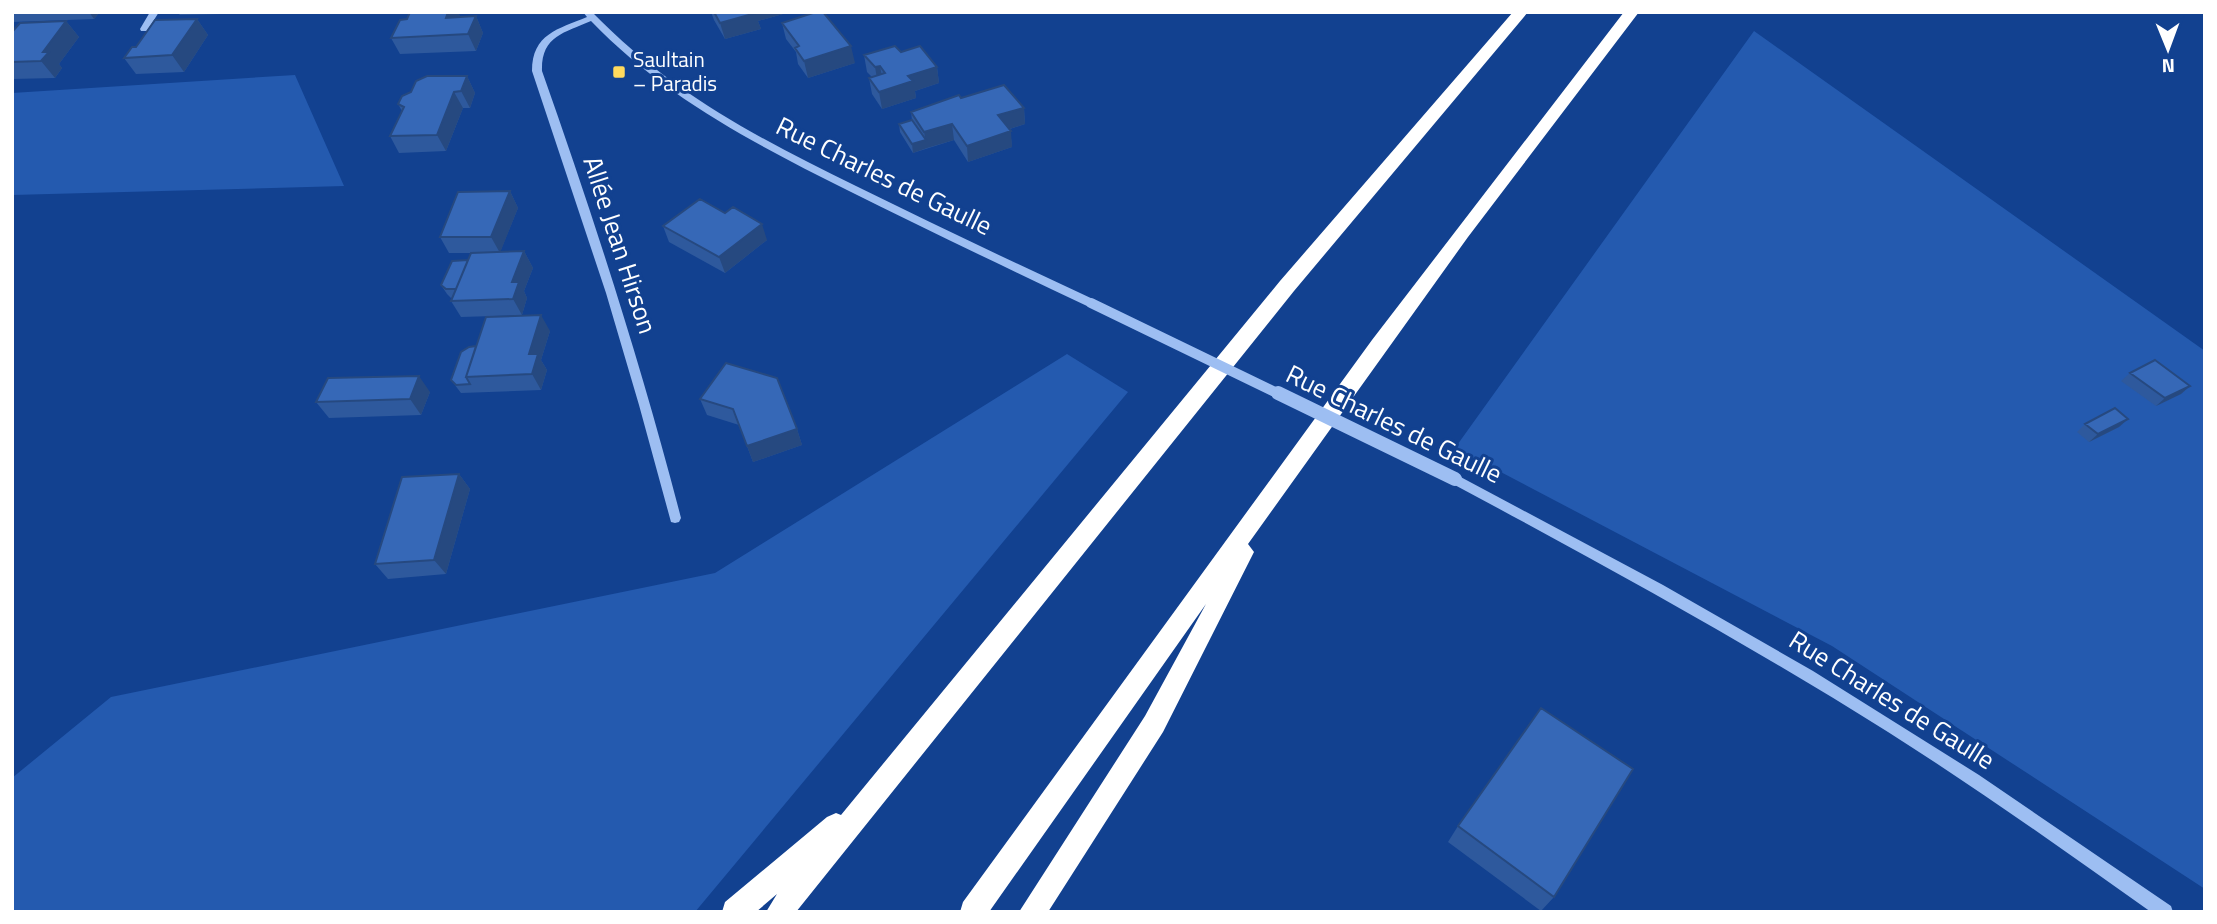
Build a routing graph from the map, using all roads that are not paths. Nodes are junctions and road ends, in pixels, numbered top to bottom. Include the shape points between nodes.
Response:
1 (155, 12) edge
2 (1521, 12) edge
3 (1632, 12) edge
4 (590, 15) edge
5 (144, 29) dead end
6 (1268, 498) junction
7 (675, 517) dead end
8 (870, 798) junction
9 (736, 912) edge
10 (779, 912) edge
11 (974, 912) edge
12 (1032, 912) edge
13 (2165, 912) edge

1 - 5 street
2 - 8 highway via 1287,286
3 - 6 highway
4 - 7 street, Allée Jean Hirson via 540,45 537,71 608,276
4 - 13 street, Rue Charles de Gaulle, bridge via 658,78 739,131 1455,479 1699,611 1981,785
6 - 11 highway
6 - 12 highway via 1175,688
8 - 9 highway
8 - 10 highway

